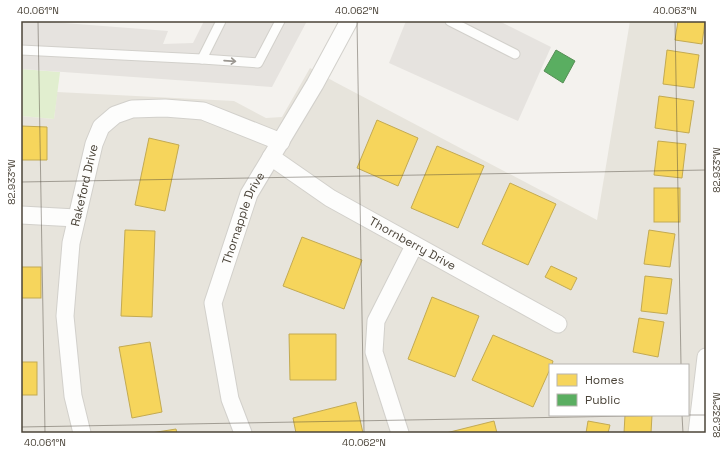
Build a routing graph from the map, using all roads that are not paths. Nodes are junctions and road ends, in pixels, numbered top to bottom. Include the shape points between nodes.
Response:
1 (221, 21) edge
2 (280, 21) edge
3 (349, 21) edge
4 (450, 21) edge
5 (21, 50) edge
6 (515, 54) dead end
7 (202, 59) junction
8 (280, 142) junction
9 (271, 157) junction
10 (21, 215) edge
11 (76, 218) junction
12 (414, 246) junction
13 (558, 324) dead end
14 (706, 357) edge
15 (82, 433) edge
16 (243, 433) edge
17 (400, 433) edge
18 (696, 433) edge

1 - 7 lane
7 -> 2 lane via 258,63
3 - 8 street, Thornapple Drive
4 - 6 lane
5 - 7 lane
8 - 9 street, Thornapple Drive
8 - 11 street, Rakeford Drive via 203,111 132,109 115,114 101,127 94,144
9 - 12 street, Thornberry Drive via 330,198
9 - 16 street, Thornapple Drive via 249,194 212,303 230,399
10 - 11 street
11 - 15 street, Rakeford Drive via 71,243 65,316 73,396
12 - 13 street, Thornberry Drive
12 - 17 street via 376,321 374,352
14 - 18 street

